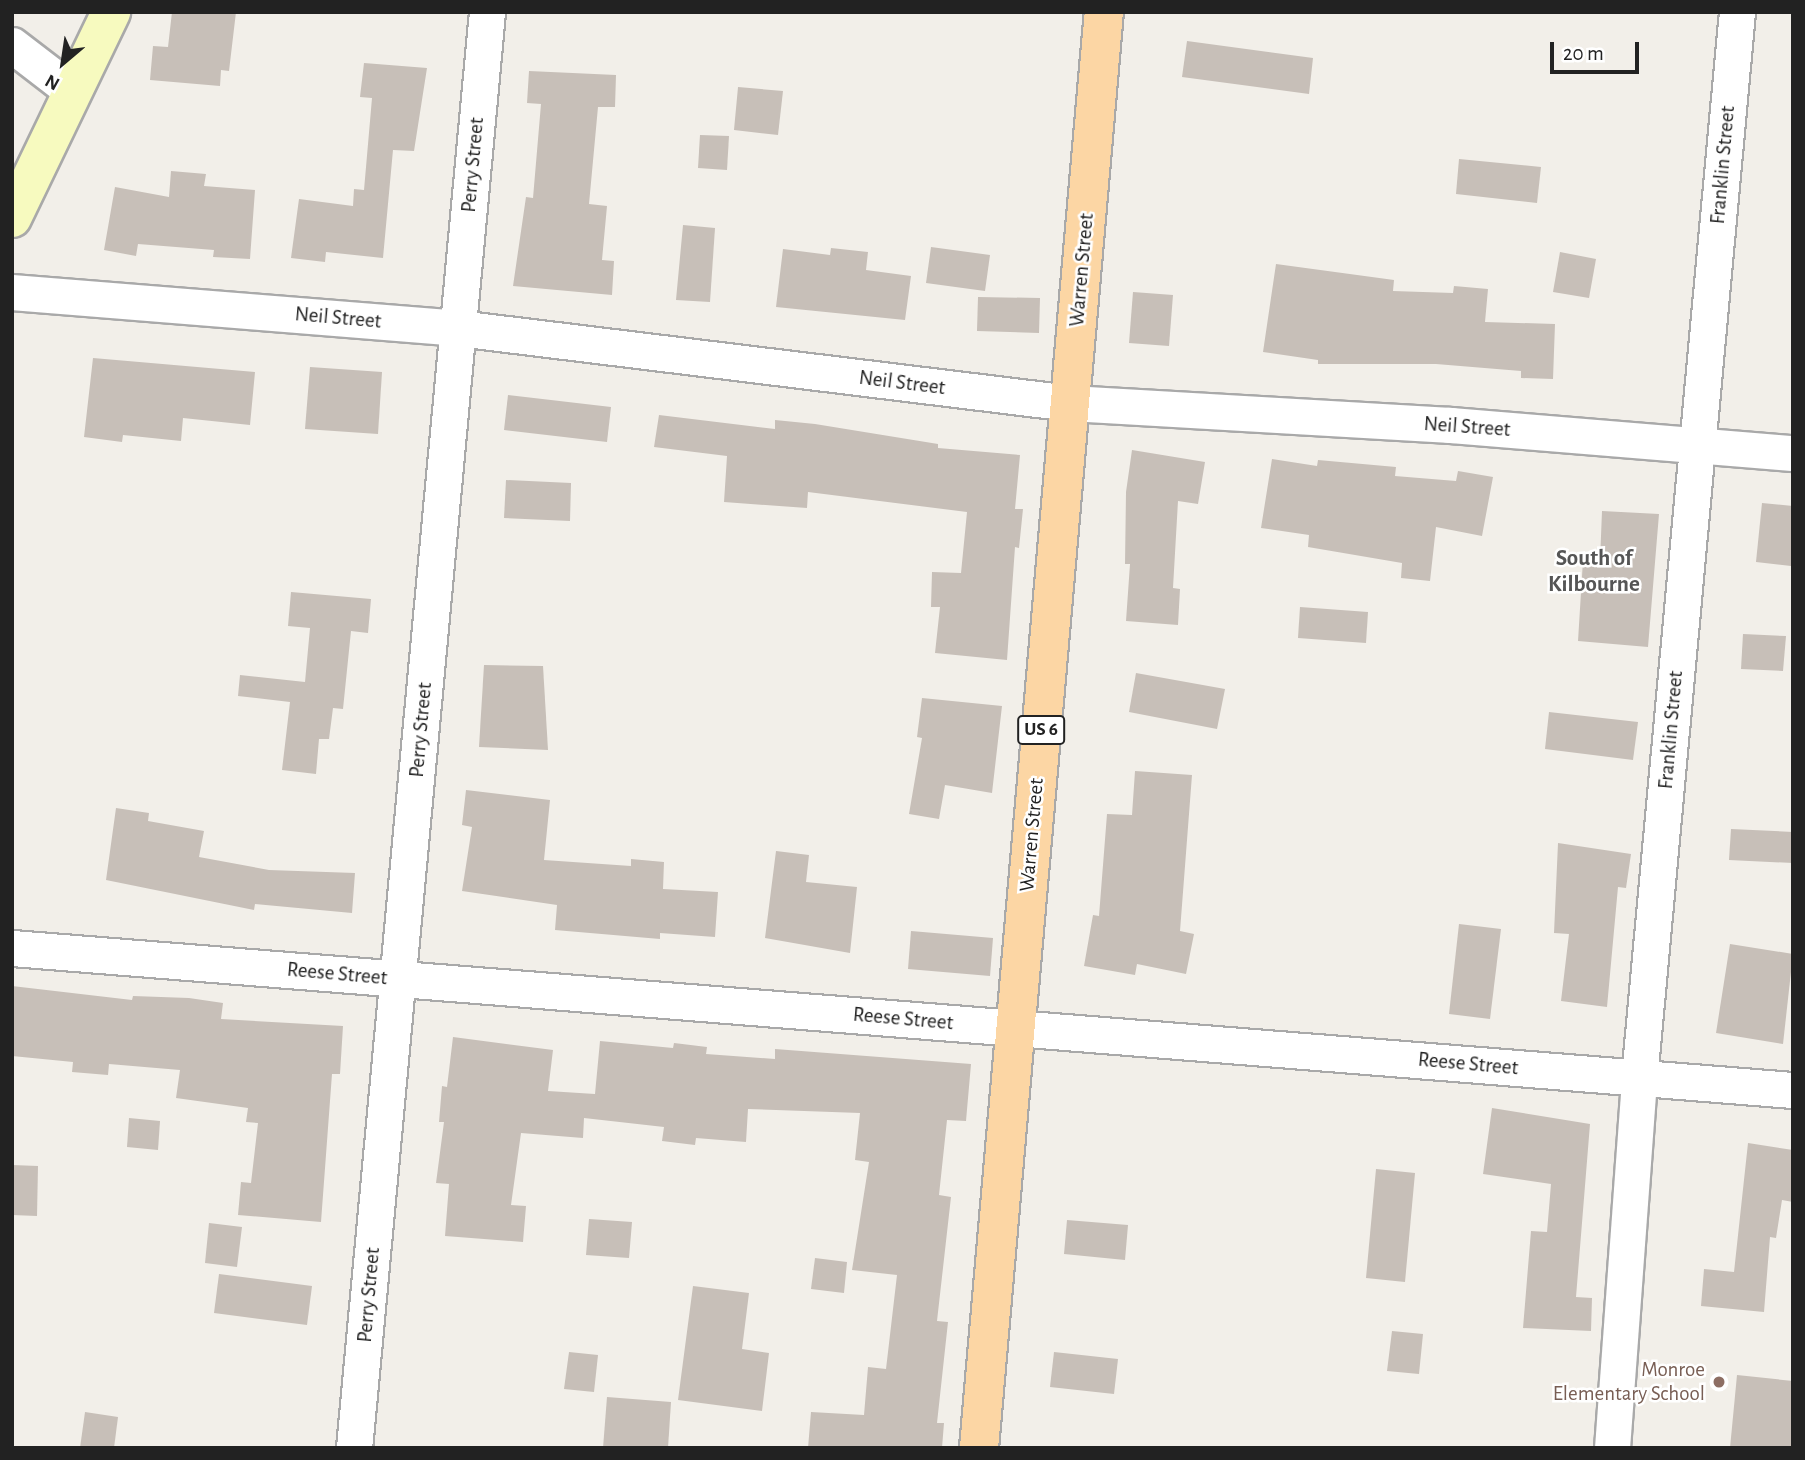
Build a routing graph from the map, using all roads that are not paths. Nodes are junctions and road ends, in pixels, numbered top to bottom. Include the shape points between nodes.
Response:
1 (111, 12) edge
2 (487, 12) edge
3 (1104, 12) edge
4 (1737, 12) edge
5 (12, 45) edge
6 (73, 92) junction
7 (12, 218) edge
8 (12, 292) edge
9 (458, 328) junction
10 (1070, 403) junction
11 (1697, 445) junction
12 (1793, 453) edge
13 (12, 948) edge
14 (399, 979) junction
15 (1015, 1028) junction
16 (1639, 1077) junction
17 (1793, 1090) edge
18 (354, 1448) edge
19 (979, 1448) edge
20 (1612, 1448) edge

1 - 6 street
2 - 9 street, Perry Street
3 - 10 main road, Warren Street / US 6
4 - 11 street, Franklin Street
5 - 6 street
6 - 7 street
8 - 9 street, Neil Street
9 - 10 street, Neil Street
9 - 14 street, Perry Street
10 - 11 street, Neil Street
10 - 15 main road, Warren Street / US 6
11 - 12 street, Neil Street
11 - 16 street, Franklin Street
13 - 14 street, Reese Street
14 - 15 street, Reese Street
14 - 18 street, Perry Street
15 - 16 street, Reese Street
15 - 19 main road, Warren Street / US 6
16 - 17 street, Reese Street
16 - 20 street, Franklin Street

